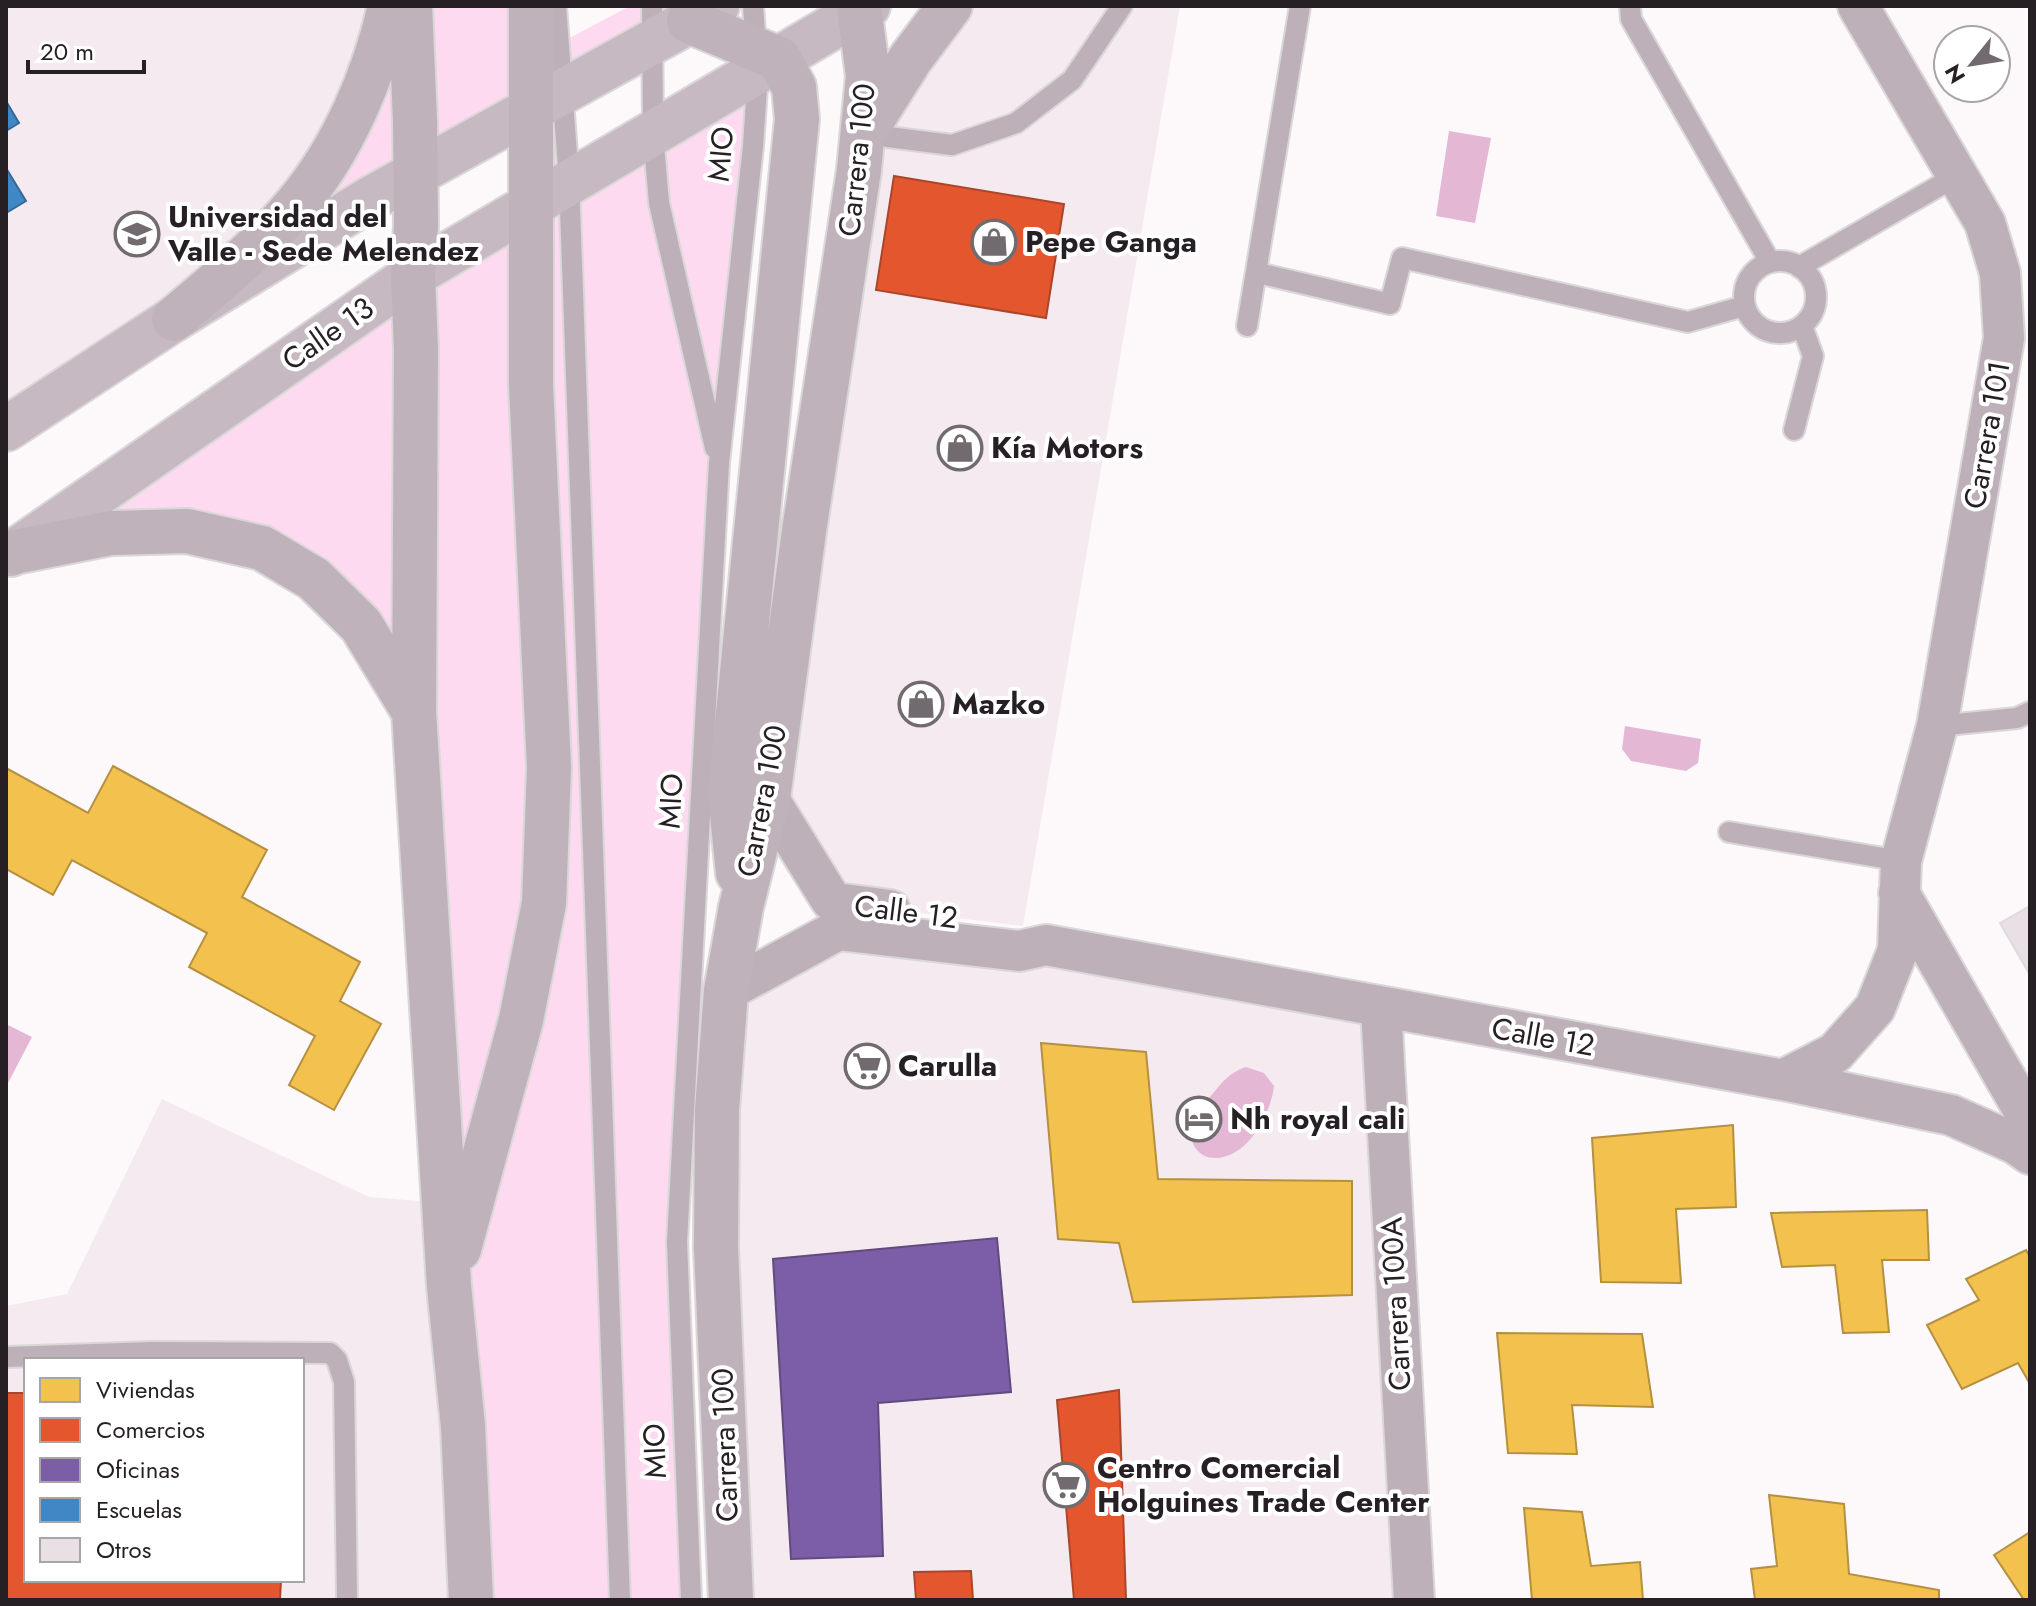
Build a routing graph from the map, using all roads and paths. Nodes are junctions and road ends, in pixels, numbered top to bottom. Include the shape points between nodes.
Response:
1 (390, 6) edge
2 (410, 6) edge
3 (531, 6) edge
4 (556, 6) edge
5 (950, 6) edge
6 (1122, 6) edge
7 (1300, 6) edge
8 (1630, 6) edge
9 (1858, 6) edge
10 (862, 7) edge
11 (678, 19) edge
12 (761, 46) edge
13 (547, 100) junction
14 (653, 133) junction
15 (864, 134) junction
16 (415, 174) junction
17 (1958, 175) junction
18 (569, 181) junction
19 (531, 204) junction
20 (1770, 262) junction
21 (1799, 267) junction
22 (1258, 273) junction
23 (413, 275) junction
24 (1744, 306) junction
25 (174, 319) junction
26 (1247, 326) dead end
27 (1802, 326) junction
28 (6, 429) edge
29 (1794, 430) dead end
30 (719, 463) junction
31 (10, 555) edge
32 (414, 712) junction
33 (2030, 712) edge
34 (1937, 726) junction
35 (768, 798) junction
36 (1729, 832) dead end
37 (1900, 877) junction
38 (741, 907) junction
39 (1046, 945) junction
40 (726, 991) junction
41 (1381, 1008) junction
42 (1783, 1080) junction
43 (2030, 1121) edge
44 (2030, 1154) edge
45 (449, 1286) junction
46 (6, 1357) edge
47 (347, 1600) edge
48 (471, 1600) edge
49 (620, 1600) edge
50 (691, 1600) edge
51 (731, 1600) edge
52 (1414, 1600) edge

1 - 25 main road via 381,50 344,133 297,204 239,264
2 - 16 main road
3 - 13 main road
4 - 13 lane, MIO
5 - 15 main road
6 - 15 lane via 1072,80 1016,123 952,145
7 - 22 lane
8 - 20 lane via 1631,19
9 - 17 street, Carrera 101
10 - 12 main road, Calle 13
10 - 15 main road, Carrera 100 via 868,76
11 - 12 main road
11 - 13 main road
11 - 14 lane
12 - 14 main road, Calle 13
12 - 30 lane, MIO
12 - 38 main road via 794,87 797,119 730,794
13 - 16 main road
13 - 18 lane, MIO
13 - 19 main road
14 - 18 main road, Calle 13
14 - 30 lane via 659,203
15 - 35 main road, Carrera 100
16 - 23 main road
16 - 25 main road
17 - 21 lane
17 - 34 street, Carrera 101 via 1985,223 2000,273 2004,338
18 - 19 main road, Calle 13
18 - 49 lane, MIO
19 - 23 main road, Calle 13
19 - 45 main road via 531,385 549,767 544,903 521,1020
20 - 21 lane
20 - 24 lane via 1748,279
21 - 27 lane via 1808,275 1816,302
22 - 24 lane via 1390,304 1402,258 1688,322
22 - 26 lane
23 - 31 main road, Calle 13
23 - 32 main road
24 - 27 lane via 1762,329 1789,332
25 - 28 main road
27 - 29 lane via 1813,356
30 - 50 lane, MIO via 677,1242
31 - 32 main road via 111,533 187,531 262,548 314,579 361,625
32 - 45 main road
33 - 34 lane
34 - 37 street, Carrera 101
35 - 38 main road, Carrera 100
35 - 39 street, Calle 12 via 836,903 1023,926
36 - 37 lane
37 - 42 street, Carrera 101 via 1898,950 1875,1008 1835,1053
37 - 43 street
38 - 40 main road, Carrera 100
39 - 40 street, Calle 12 via 1019,951 838,930
39 - 41 street, Calle 12
40 - 51 main road, Carrera 100 via 717,1110 716,1247
41 - 42 street, Calle 12
41 - 52 street, Carrera 100A
42 - 44 street, Calle 12 via 1951,1115
45 - 48 main road via 463,1426
46 - 47 lane via 330,1353 344,1382

